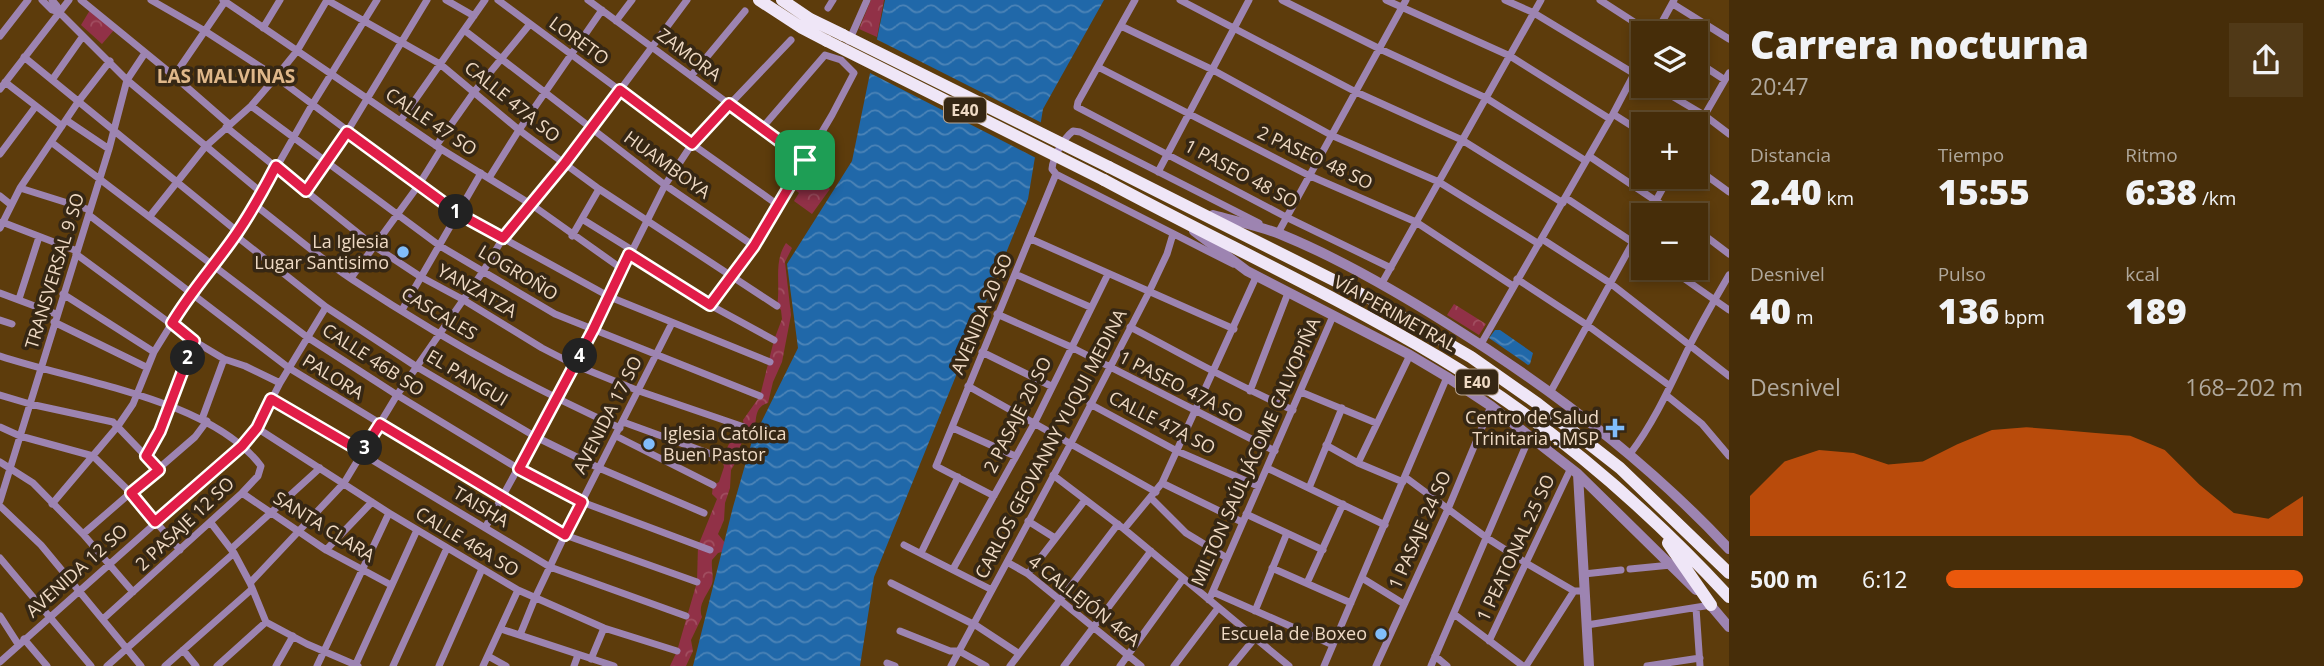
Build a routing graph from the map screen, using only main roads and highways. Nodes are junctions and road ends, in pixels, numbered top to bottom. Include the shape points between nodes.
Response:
1 (759, 0) edge
2 (782, 0) edge
3 (1654, 523) junction
4 (1729, 573) edge
5 (1729, 597) edge
6 (1711, 605) road end

1 - 3 highway, VÍA PERIMETRAL / E40, bridge via 802,28 1104,180 1441,359 1569,448
2 - 4 highway, VÍA PERIMETRAL / E40, bridge via 810,19 1376,301 1471,357 1620,468
3 - 5 highway, VÍA PERIMETRAL / E40
3 - 6 highway

